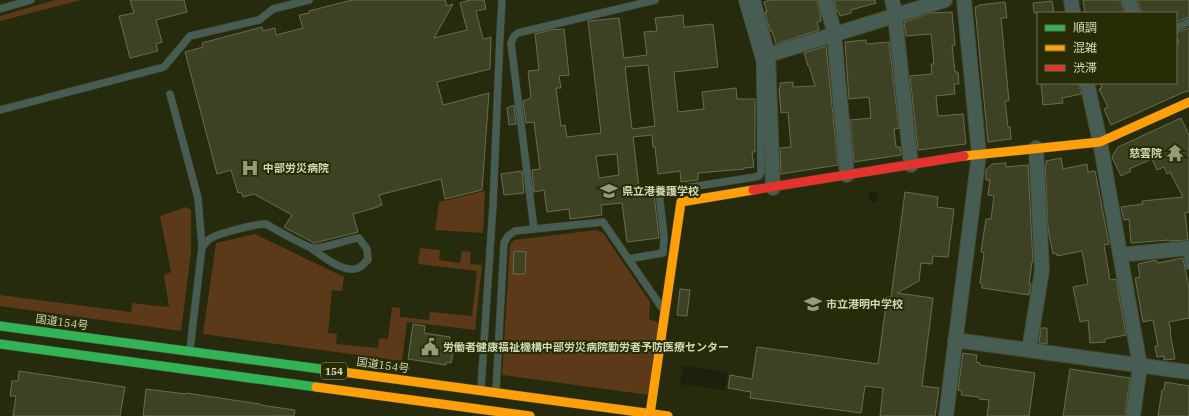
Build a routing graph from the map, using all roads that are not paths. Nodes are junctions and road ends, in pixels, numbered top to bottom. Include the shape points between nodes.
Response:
1 (31, 0) edge
2 (309, 0) edge
3 (502, 0) edge
4 (655, 0) edge
5 (742, 0) edge
6 (753, 0) edge
7 (825, 0) edge
8 (892, 0) edge
9 (945, 0) edge
10 (964, 0) edge
11 (1071, 0) edge
12 (1128, 0) edge
13 (0, 9) edge
14 (1073, 12) edge
15 (1134, 12) edge
16 (896, 15) junction
17 (1189, 22) edge
18 (1177, 28) edge
19 (835, 34) junction
20 (768, 55) junction
21 (1087, 84) edge
22 (170, 94) dead end
23 (1189, 102) edge
24 (0, 110) edge
25 (1100, 142) junction
26 (1036, 148) junction
27 (978, 154) junction
28 (911, 165) junction
29 (847, 175) junction
30 (773, 188) junction
31 (534, 229) junction
32 (202, 247) junction
33 (311, 248) junction
34 (1187, 248) edge
35 (1120, 255) junction
36 (628, 259) junction
37 (1189, 266) edge
38 (665, 314) junction
39 (0, 326) edge
40 (955, 340) junction
41 (0, 344) edge
42 (1029, 350) junction
43 (190, 351) junction
44 (1140, 366) junction
45 (188, 370) junction
46 (1189, 372) edge
47 (481, 391) junction
48 (496, 393) junction
49 (473, 412) edge
50 (495, 414) edge
51 (650, 414) junction
52 (530, 416) edge
53 (668, 416) edge
54 (946, 416) edge
55 (1133, 416) edge

1 - 13 lane
2 - 24 lane via 273,9 259,20 190,36 164,67
3 - 47 lane via 493,205
4 - 31 lane via 514,36 511,43
5 - 36 lane via 760,62 761,172 755,177 659,192 664,237 663,253
6 - 20 street
7 - 19 street
8 - 16 street
9 - 16 street
10 - 27 street
11 - 14 street
12 - 15 street
16 - 19 street
16 - 28 street
17 - 18 lane
19 - 20 street
19 - 29 street
20 - 30 street
21 - 25 street
22 - 32 lane via 198,198
23 - 25 main road
25 - 26 main road
25 - 35 street
26 - 27 main road
26 - 42 street via 1042,270
27 - 28 main road
27 - 40 street
28 - 29 main road
29 - 30 main road
30 - 38 main road via 681,202
31 - 36 lane via 603,222
31 - 48 lane via 515,231 504,243
32 - 33 lane via 210,238 221,234 266,224
32 - 43 lane
33 - 33 lane via 336,245 359,238 367,248 368,260 360,268 350,269 328,261
34 - 35 street
34 - 37 lane
35 - 44 street
36 - 38 lane
38 - 51 main road
39 - 43 main road, 国道154号 / 154
40 - 42 street
40 - 54 street
41 - 45 main road, 154
42 - 44 street
43 - 45 street
43 - 47 main road, 国道154号 / 154
44 - 46 street
44 - 55 street
45 - 49 main road, 154
47 - 48 main road, 国道154号 / 154
48 - 51 main road, 国道154号 / 154
49 - 50 main road, 154
50 - 52 main road, 154
51 - 53 main road, 国道154号 / 154

